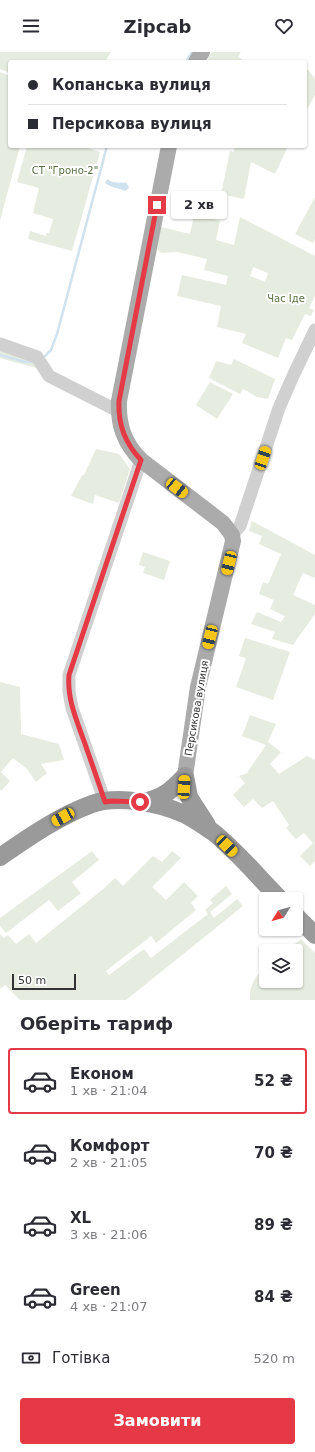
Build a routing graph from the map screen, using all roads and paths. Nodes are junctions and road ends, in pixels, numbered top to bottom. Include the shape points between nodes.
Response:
1 (169, 148) edge
2 (315, 330) edge
3 (0, 344) edge
4 (118, 411) junction
5 (141, 460) junction
6 (232, 535) junction
7 (185, 776) junction
8 (105, 802) junction
9 (140, 802) junction
10 (174, 810) junction
11 (214, 833) junction
12 (0, 857) edge
13 (273, 892) edge
14 (303, 923) edge
15 (315, 935) edge

1 - 4 main road
2 - 6 street via 286,391 240,526
3 - 4 street via 37,357 49,376
4 - 5 main road via 124,437
5 - 6 main road via 223,523
5 - 8 street via 69,675 72,708
6 - 7 main road, Персикова вулиця via 233,548 198,687
7 - 9 highway via 162,797
7 - 10 main road, Персикова вулиця via 184,799 179,809
7 - 11 highway via 189,797
8 - 9 highway
8 - 12 highway via 63,817
9 - 10 highway
10 - 11 highway via 192,818
11 - 13 highway
14 - 15 highway

